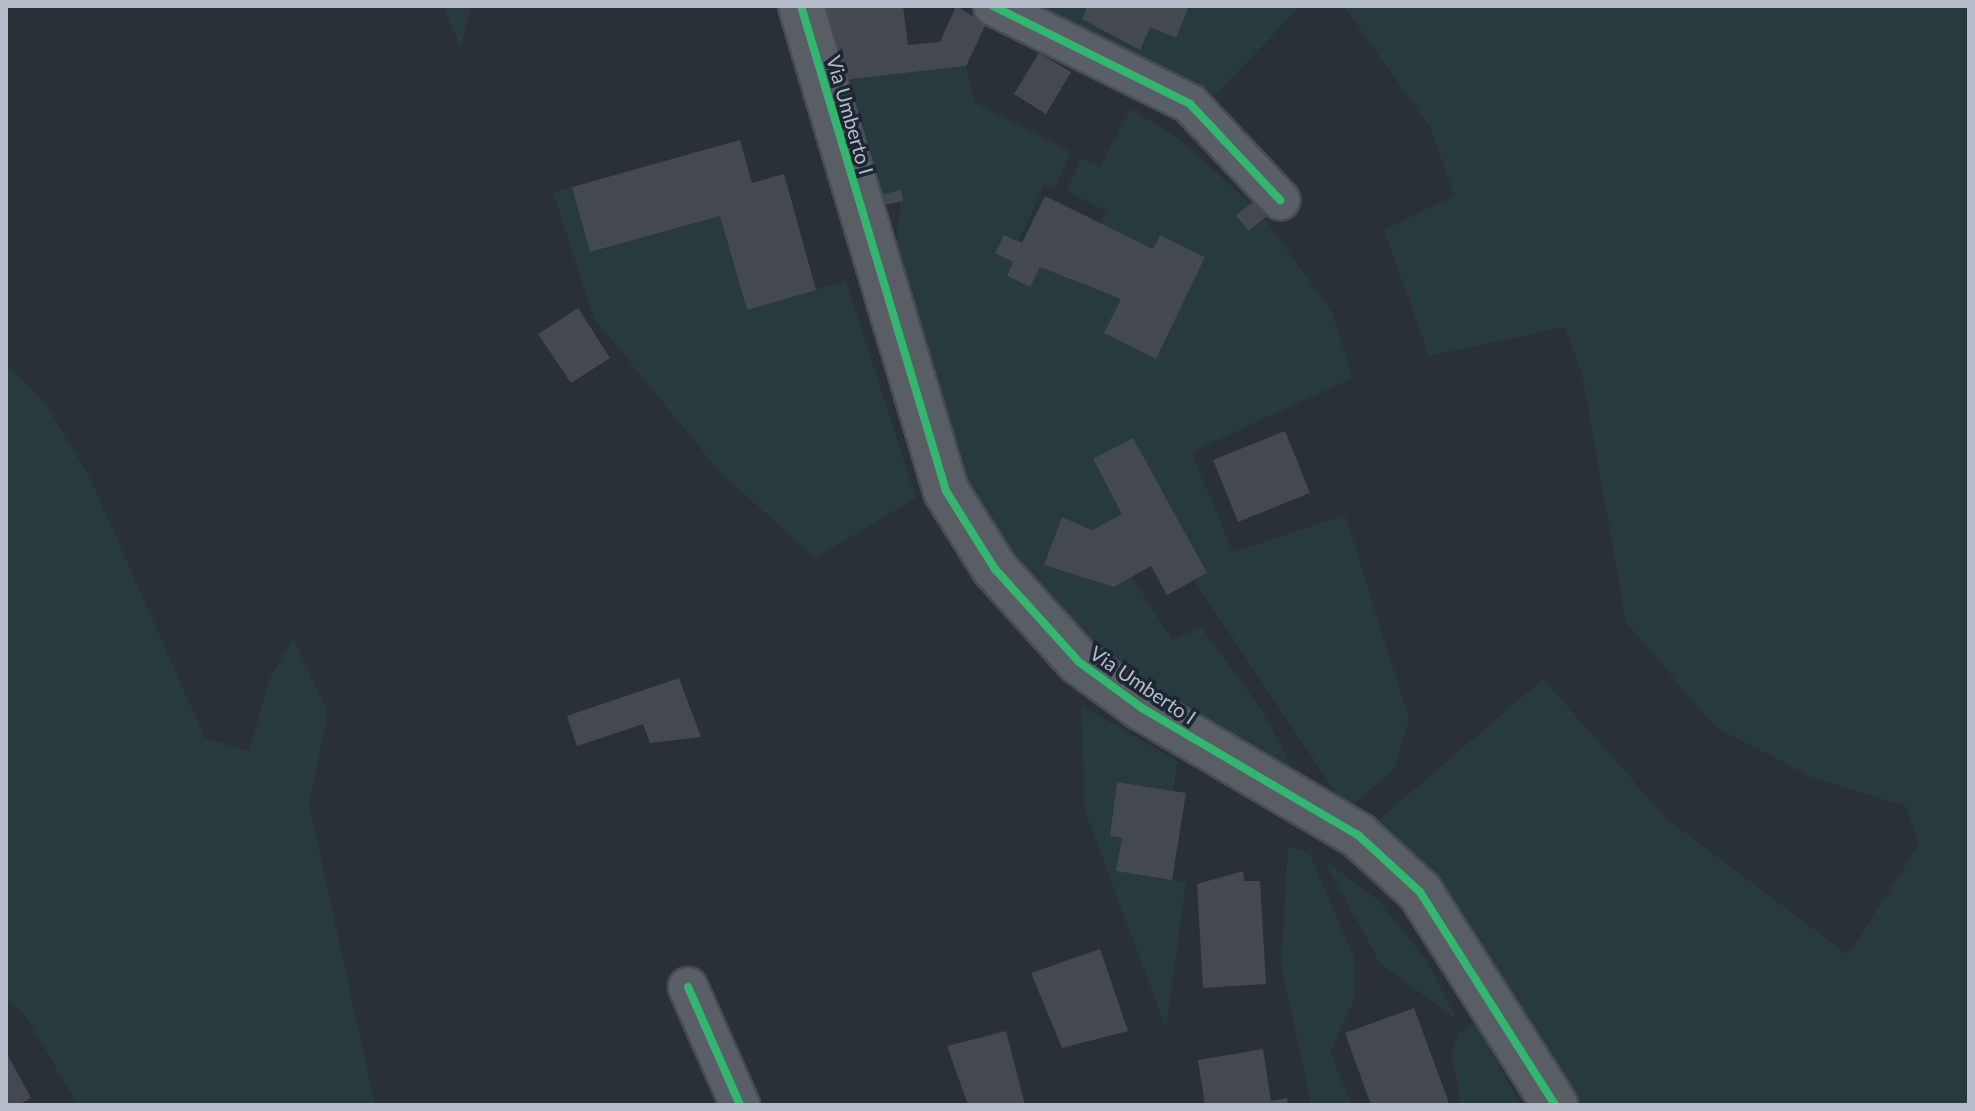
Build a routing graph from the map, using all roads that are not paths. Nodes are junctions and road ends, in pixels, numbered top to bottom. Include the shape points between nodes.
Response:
1 (801, 6) edge
2 (993, 6) edge
3 (1280, 200) dead end
4 (688, 987) dead end
5 (740, 1105) edge
6 (1555, 1105) edge

1 - 6 main road, Via Umberto I via 946,491 995,569 1079,662 1142,708 1358,835 1420,892
2 - 3 street via 1190,104
4 - 5 street

